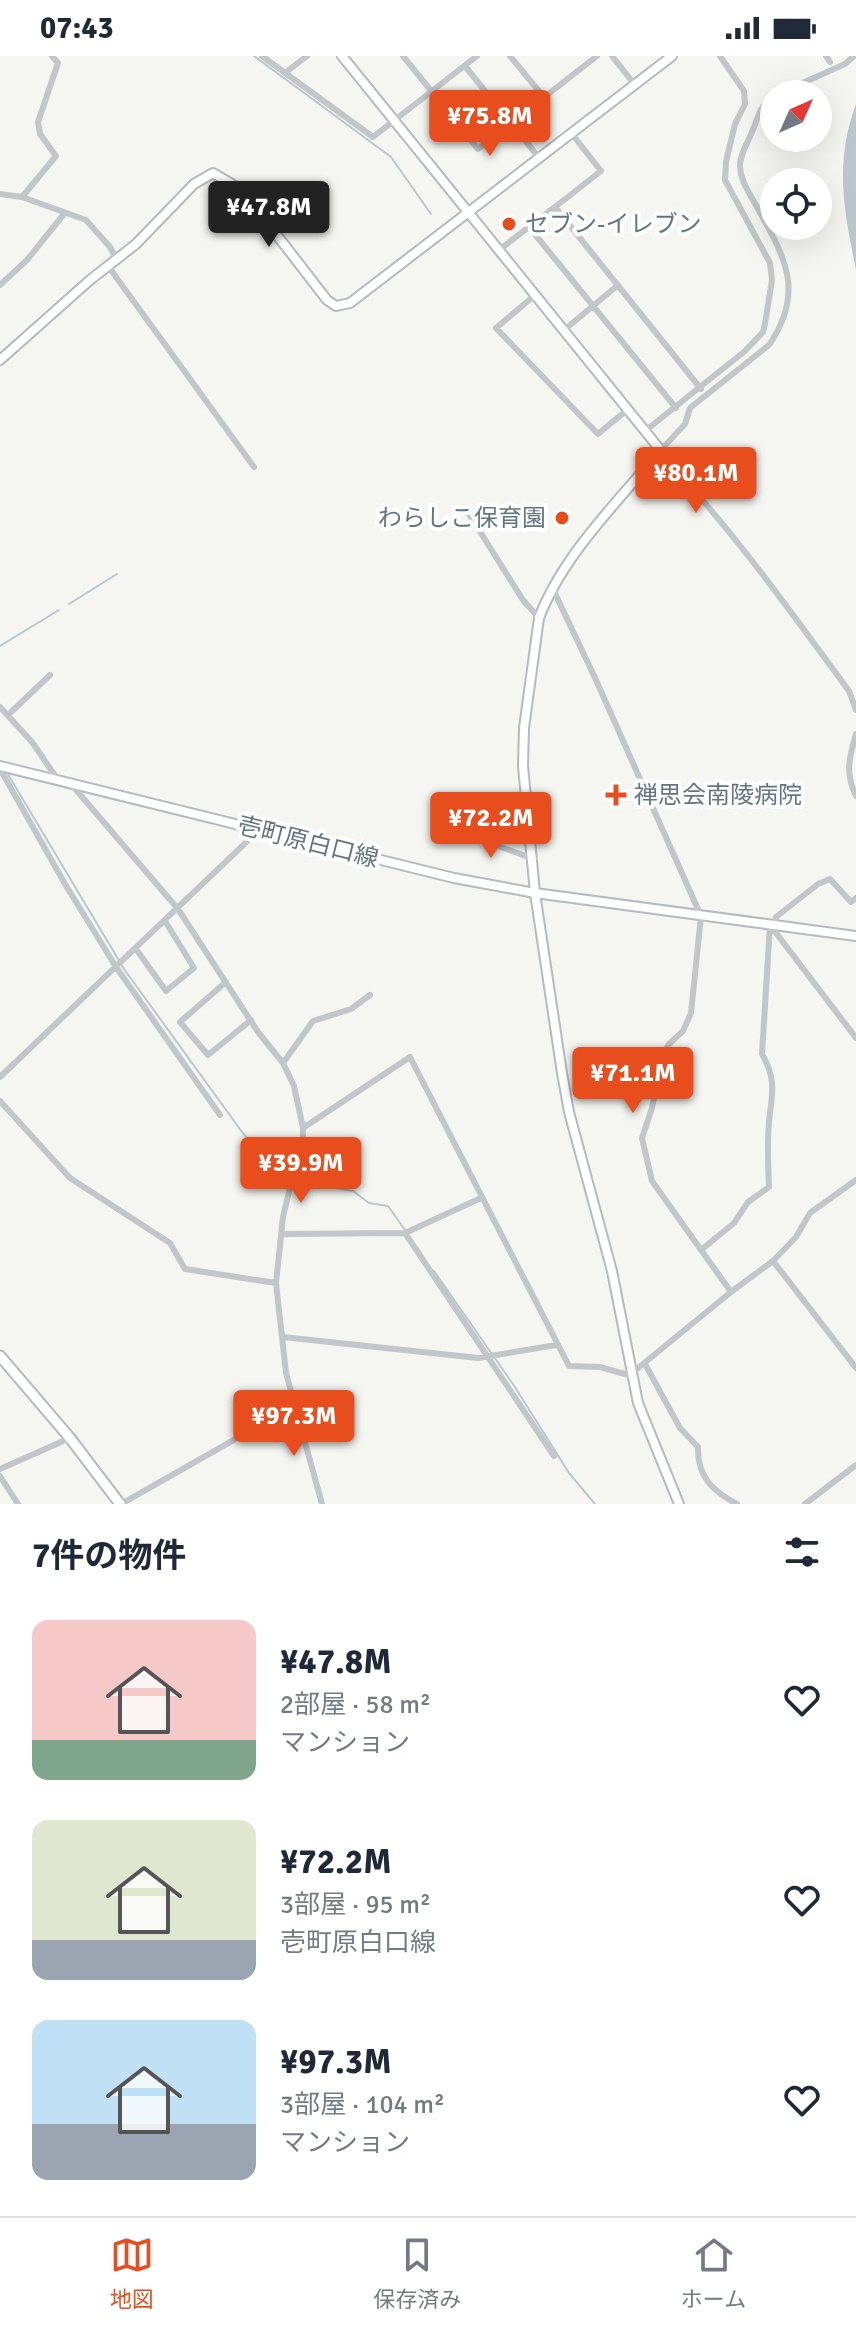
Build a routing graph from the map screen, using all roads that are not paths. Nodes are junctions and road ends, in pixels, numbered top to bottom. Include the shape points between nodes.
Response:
1 (52, 56) edge
2 (262, 56) edge
3 (307, 56) edge
4 (342, 56) edge
5 (403, 56) edge
6 (477, 56) edge
7 (510, 56) edge
8 (597, 56) edge
9 (612, 56) edge
10 (672, 56) edge
11 (720, 56) edge
12 (854, 56) edge
13 (465, 66) junction
14 (285, 73) junction
15 (809, 80) edge
16 (635, 85) junction
17 (431, 91) junction
18 (543, 96) junction
19 (760, 111) edge
20 (395, 121) junction
21 (511, 123) junction
22 (572, 134) junction
23 (540, 159) junction
24 (0, 194) edge
25 (22, 197) junction
26 (555, 207) junction
27 (64, 214) junction
28 (470, 214) junction
29 (529, 227) junction
30 (499, 250) junction
31 (117, 260) junction
32 (108, 266) junction
33 (0, 285) edge
34 (618, 285) junction
35 (535, 295) junction
36 (592, 305) junction
37 (563, 331) junction
38 (0, 360) edge
39 (701, 389) junction
40 (676, 408) junction
41 (627, 410) junction
42 (645, 431) junction
43 (659, 452) junction
44 (254, 467) dead end
45 (469, 514) dead end
46 (552, 587) junction
47 (539, 618) junction
48 (50, 675) dead end
49 (0, 707) edge
50 (856, 710) edge
51 (8, 715) junction
52 (856, 734) edge
53 (0, 767) edge
54 (58, 780) junction
55 (71, 784) junction
56 (856, 796) edge
57 (259, 830) junction
58 (459, 832) dead end
59 (534, 859) junction
60 (535, 893) junction
61 (856, 898) edge
62 (178, 909) junction
63 (701, 916) junction
64 (165, 921) junction
65 (772, 925) junction
66 (856, 936) edge
67 (136, 949) junction
68 (116, 967) junction
69 (226, 982) junction
70 (370, 995) dead end
71 (251, 1020) junction
72 (856, 1038) edge
73 (283, 1063) junction
74 (0, 1077) edge
75 (0, 1101) edge
76 (220, 1115) dead end
77 (303, 1128) junction
78 (856, 1180) edge
79 (481, 1198) junction
80 (405, 1233) junction
81 (283, 1234) junction
82 (701, 1250) junction
83 (773, 1261) junction
84 (276, 1283) junction
85 (731, 1292) junction
86 (283, 1337) junction
87 (556, 1345) junction
88 (0, 1356) edge
89 (490, 1357) junction
90 (645, 1364) junction
91 (5, 1368) edge
92 (856, 1368) edge
93 (632, 1374) junction
94 (295, 1405) junction
95 (70, 1438) junction
96 (554, 1456) dead end
97 (856, 1465) edge
98 (0, 1469) edge
99 (0, 1476) edge
100 (18, 1504) edge
101 (120, 1504) edge
102 (322, 1504) edge
103 (679, 1504) edge
104 (737, 1504) edge
105 (805, 1504) edge

1 - 25 street via 58,63 38,122 56,156
2 - 14 street
3 - 14 street
4 - 20 street
5 - 17 street
6 - 13 street
7 - 18 street
8 - 18 street
9 - 16 street
10 - 16 street
11 - 39 street via 745,98 725,180 765,250 772,280 763,332
12 - 15 street
13 - 17 street
13 - 21 street
14 - 20 street via 373,137
16 - 22 street
17 - 20 street
17 - 21 street via 478,149
18 - 21 street
19 - 43 street via 740,162 745,185 789,275 786,302 769,345 690,408 685,424
20 - 28 street
21 - 23 street
22 - 23 street
22 - 26 street via 601,171
23 - 28 street
24 - 25 street
25 - 27 street
26 - 29 street
26 - 34 street
27 - 31 street via 86,220
27 - 33 street
28 - 30 street
28 - 31 street via 350,303 336,306 242,190 213,173 194,184
29 - 30 street
29 - 36 street
30 - 35 street
31 - 32 street
32 - 38 street
32 - 44 street
34 - 36 street
34 - 39 street
35 - 37 street
35 - 41 street via 496,328 598,434
36 - 37 street
36 - 40 street
37 - 41 street
39 - 40 street
40 - 42 street
41 - 42 street
42 - 43 street
43 - 46 street
43 - 50 street via 753,559 849,691
45 - 47 street
46 - 47 street
46 - 63 street
47 - 59 street via 523,766
48 - 51 street
49 - 51 street
51 - 54 street
52 - 56 street via 847,765
53 - 54 street, 壱町原白口線
53 - 68 street
54 - 55 street, 壱町原白口線
55 - 57 street, 壱町原白口線
55 - 62 street
57 - 60 street, 壱町原白口線
57 - 62 street
58 - 59 street
59 - 60 street
60 - 63 street, 壱町原白口線
60 - 93 street via 569,1112 612,1271
61 - 65 street via 851,902 830,879
62 - 64 street
62 - 69 street
63 - 65 street, 壱町原白口線
63 - 82 street via 691,1013 663,1054 642,1138 652,1181
64 - 67 street
64 - 67 street via 194,968 166,991
65 - 66 street, 壱町原白口線
65 - 72 street
65 - 82 street via 762,1054 774,1100 769,1187
67 - 68 street
68 - 74 street
68 - 76 street
69 - 71 street
69 - 71 street via 180,1022 208,1055
70 - 73 street via 351,1009 313,1021
71 - 73 street
73 - 77 street
75 - 84 street via 70,1178 170,1243 185,1269
77 - 79 street via 410,1057
77 - 81 street
78 - 83 street via 810,1213
79 - 80 street
79 - 87 street
80 - 81 street
80 - 89 street
81 - 84 street
82 - 85 street
83 - 85 street
83 - 92 street
84 - 86 street
85 - 90 street
86 - 89 street
86 - 94 street
87 - 89 street
87 - 93 street via 569,1366
88 - 91 main road
89 - 96 street
90 - 93 street
90 - 104 street via 680,1428 698,1447 698,1463 715,1493
91 - 95 main road
93 - 103 street via 645,1424
94 - 101 street
94 - 102 street
95 - 98 street
95 - 101 main road
97 - 105 street
99 - 100 street

